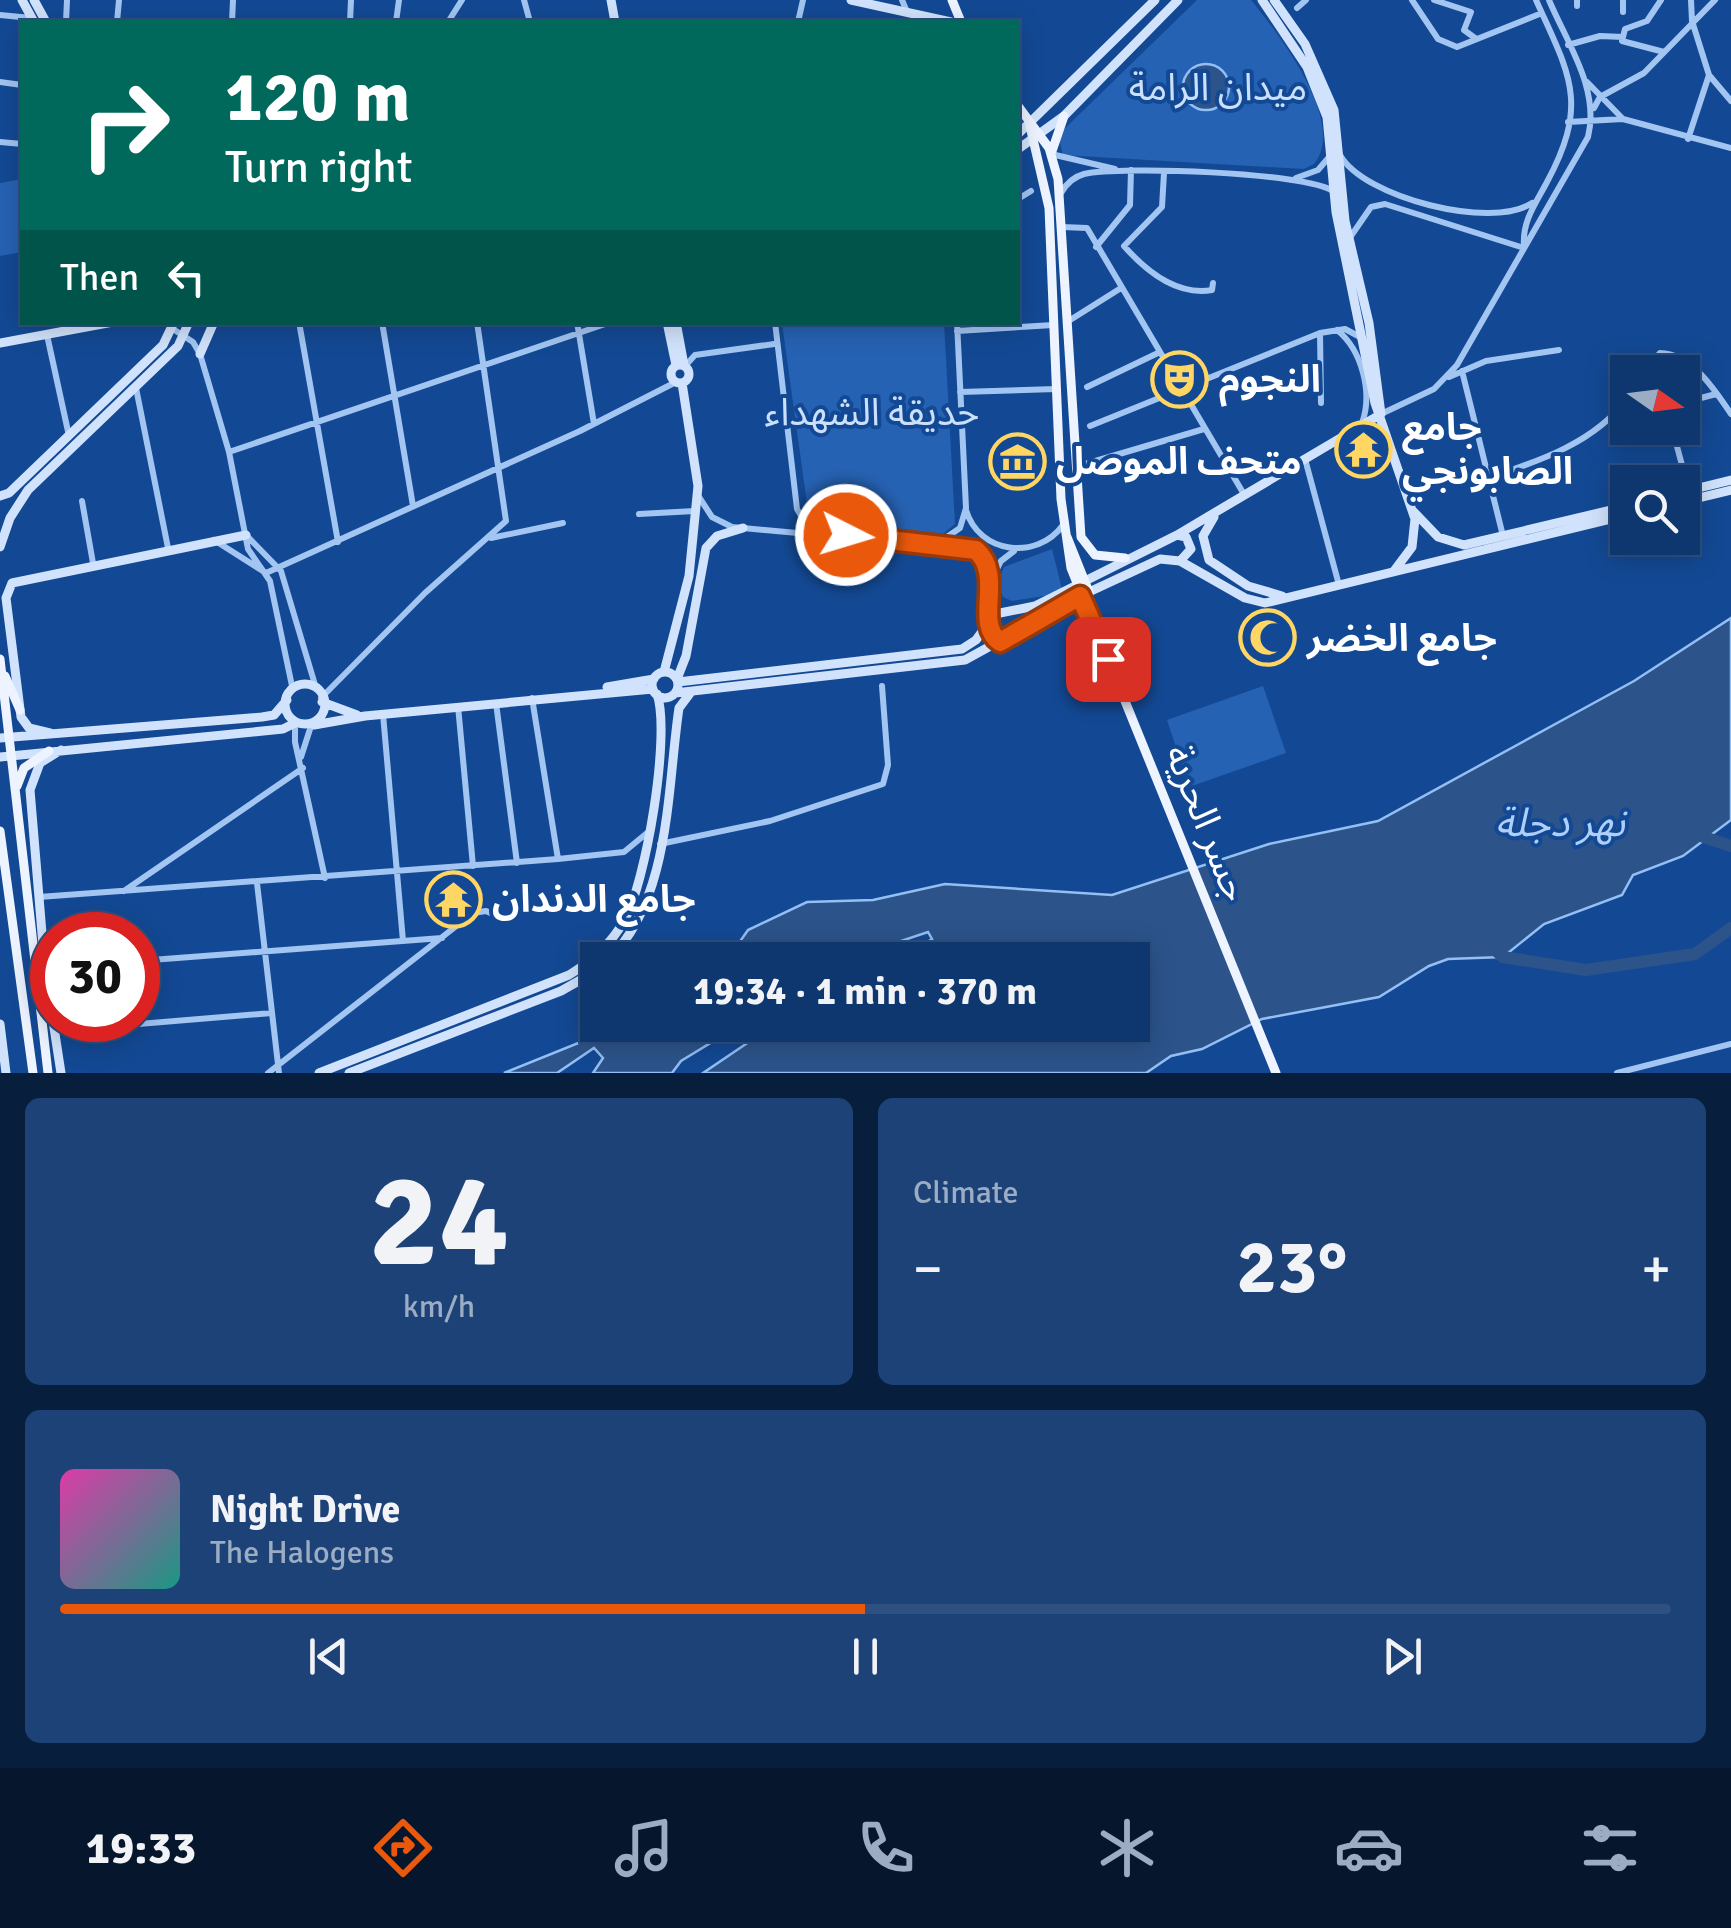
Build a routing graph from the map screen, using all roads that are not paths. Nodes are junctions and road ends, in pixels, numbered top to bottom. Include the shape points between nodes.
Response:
1 (22, 0) edge
2 (454, 0) edge
3 (462, 0) edge
4 (852, 0) edge
5 (902, 0) edge
6 (1156, 0) edge
7 (1178, 0) edge
8 (1262, 0) edge
9 (1274, 0) edge
10 (1306, 0) edge
11 (1412, 0) edge
12 (1434, 0) edge
13 (1536, 0) edge
14 (1548, 0) edge
15 (1623, 0) edge
16 (1660, 0) edge
17 (1692, 0) edge
18 (1714, 0) edge
19 (1296, 8) dead end
20 (1622, 12) dead end
21 (1542, 13) junction
22 (0, 15) edge
23 (908, 15) junction
24 (32, 20) edge
25 (450, 20) edge
26 (938, 20) edge
27 (1692, 21) junction
28 (1623, 36) junction
29 (1475, 38) junction
30 (1568, 45) junction
31 (1664, 52) junction
32 (1709, 75) junction
33 (1584, 79) junction
34 (1600, 97) junction
35 (1731, 100) edge
36 (1020, 109) edge
37 (1592, 112) junction
38 (1064, 116) junction
39 (1623, 120) junction
40 (1029, 122) junction
41 (1568, 122) junction
42 (1592, 122) junction
43 (1020, 132) edge
44 (1037, 139) junction
45 (1688, 139) junction
46 (1020, 148) edge
47 (1731, 148) edge
48 (1334, 151) junction
49 (1051, 154) junction
50 (1116, 170) junction
51 (1131, 170) junction
52 (1164, 172) junction
53 (1286, 179) junction
54 (1031, 191) dead end
55 (1333, 191) junction
56 (1060, 194) junction
57 (1020, 198) edge
58 (1537, 199) junction
59 (1062, 227) junction
60 (1096, 247) junction
61 (1351, 247) junction
62 (1524, 248) junction
63 (1213, 283) dead end
64 (1121, 288) junction
65 (1067, 322) junction
66 (96, 325) edge
67 (188, 325) edge
68 (213, 325) edge
69 (300, 325) edge
70 (383, 325) edge
71 (477, 325) edge
72 (577, 325) edge
73 (602, 325) edge
74 (668, 325) edge
75 (676, 325) edge
76 (775, 325) edge
77 (1054, 325) junction
78 (174, 326) edge
79 (957, 326) edge
80 (1336, 329) junction
81 (578, 333) junction
82 (1320, 333) junction
83 (47, 334) junction
84 (184, 336) junction
85 (1364, 339) junction
86 (0, 344) edge
87 (774, 344) junction
88 (1558, 350) dead end
89 (1160, 352) junction
90 (200, 354) junction
91 (682, 365) junction
92 (482, 366) junction
93 (1462, 372) junction
94 (1700, 377) edge
95 (1446, 378) junction
96 (679, 382) junction
97 (1087, 386) dead end
98 (136, 387) junction
99 (1180, 387) junction
100 (1056, 389) junction
101 (960, 392) junction
102 (1716, 394) junction
103 (397, 396) junction
104 (1700, 398) edge
105 (1321, 403) dead end
106 (1382, 414) junction
107 (1731, 414) edge
108 (1610, 416) edge
109 (316, 422) junction
110 (594, 424) junction
111 (1090, 426) dead end
112 (1361, 426) junction
113 (1204, 429) junction
114 (1348, 434) junction
115 (69, 436) junction
116 (1392, 449) junction
117 (229, 452) junction
118 (1305, 459) junction
119 (500, 466) junction
120 (1074, 468) junction
121 (1488, 478) junction
122 (1731, 480) edge
123 (698, 486) junction
124 (1700, 488) edge
125 (1731, 490) edge
126 (3, 492) edge
127 (1245, 496) junction
128 (1700, 498) edge
129 (82, 501) dead end
130 (414, 506) junction
131 (966, 508) junction
132 (1412, 510) junction
133 (1610, 510) edge
134 (694, 511) junction
135 (639, 514) dead end
136 (1216, 514) junction
137 (1610, 520) edge
138 (562, 523) dead end
139 (743, 528) junction
140 (1064, 530) junction
141 (811, 532) junction
142 (246, 534) junction
143 (1177, 534) junction
144 (1503, 536) junction
145 (490, 538) junction
146 (214, 540) junction
147 (338, 542) junction
148 (937, 543) junction
149 (0, 547) edge
150 (168, 548) junction
151 (1020, 548) junction
152 (1476, 548) junction
153 (1125, 558) junction
154 (1180, 561) junction
155 (93, 564) junction
156 (279, 567) junction
157 (266, 572) junction
158 (1387, 575) junction
159 (992, 581) junction
160 (1080, 581) junction
161 (1338, 585) junction
162 (1085, 594) junction
163 (1284, 597) junction
164 (989, 620) junction
165 (1000, 642) junction
166 (0, 661) edge
167 (664, 672) junction
168 (676, 685) junction
169 (292, 686) junction
170 (882, 686) dead end
171 (654, 687) junction
172 (316, 688) junction
173 (694, 691) junction
174 (532, 698) junction
175 (287, 700) junction
176 (322, 700) junction
177 (496, 702) junction
178 (458, 706) junction
179 (20, 710) junction
180 (383, 714) junction
181 (365, 716) junction
182 (296, 724) junction
183 (312, 726) junction
184 (50, 733) junction
185 (5, 737) edge
186 (61, 750) junction
187 (48, 751) junction
188 (12, 756) junction
189 (0, 757) edge
190 (301, 758) junction
191 (664, 765) junction
192 (304, 768) junction
193 (17, 798) junction
194 (0, 831) edge
195 (648, 833) junction
196 (659, 844) junction
197 (624, 852) junction
198 (558, 859) junction
199 (517, 863) junction
200 (642, 863) junction
201 (473, 866) junction
202 (398, 871) junction
203 (324, 878) junction
204 (639, 882) junction
205 (257, 883) junction
206 (650, 885) junction
207 (122, 892) junction
208 (38, 898) junction
209 (32, 912) edge
210 (40, 912) edge
211 (508, 921) dead end
212 (442, 938) junction
213 (402, 941) junction
214 (622, 942) edge
215 (263, 950) junction
216 (160, 959) edge
217 (580, 980) edge
218 (272, 1013) junction
219 (160, 1022) edge
220 (0, 1024) edge
221 (47, 1042) edge
222 (50, 1042) edge
223 (1731, 1044) edge
224 (1274, 1070) edge
225 (280, 1071) edge
226 (6, 1073) edge
227 (33, 1073) edge
228 (48, 1073) edge
229 (61, 1073) edge
230 (268, 1073) edge
231 (319, 1073) edge
232 (350, 1073) edge
233 (1617, 1073) edge

1 - 24 main road
2 - 25 street
3 - 25 street
4 - 23 main road
5 - 23 street
6 - 40 main road
7 - 38 main road
8 - 48 main road via 1313,78
9 - 48 main road via 1319,72 1334,110
10 - 19 street
11 - 29 street via 1438,39 1456,47
12 - 29 street via 1472,12 1464,30
13 - 21 street
14 - 30 street
15 - 20 street
16 - 28 street via 1656,14
17 - 27 street
18 - 27 street
21 - 29 street
21 - 41 street via 1572,80
22 - 24 street
23 - 26 main road
27 - 31 street
27 - 32 street
28 - 30 street
28 - 31 street via 1622,41
30 - 33 street
31 - 34 street
32 - 35 street
32 - 45 street
33 - 34 street
33 - 37 street
34 - 37 street
34 - 39 street
36 - 40 main road
37 - 42 street
38 - 44 main road
38 - 49 main road
39 - 42 street
39 - 45 street
40 - 43 main road
40 - 44 main road
41 - 42 street
41 - 58 street
42 - 62 street via 1574,166
44 - 46 main road
44 - 49 main road
44 - 77 main road via 1048,197
45 - 47 street
48 - 53 street via 1318,170
48 - 55 main road
48 - 58 street via 1362,180 1396,195 1500,215
48 - 61 main road
49 - 50 street
49 - 56 main road
50 - 51 street
50 - 56 street via 1076,178
51 - 52 street
51 - 60 street via 1130,205
52 - 53 street
52 - 63 street via 1162,207 1124,246 1165,281 1201,292
53 - 55 street
54 - 57 street
55 - 85 main road
56 - 59 main road
58 - 62 street
59 - 60 street via 1086,228
59 - 65 main road
60 - 64 street
61 - 62 street via 1360,219 1386,204
61 - 106 main road
62 - 95 street
64 - 65 street
64 - 89 street
65 - 120 main road
66 - 83 main road
67 - 84 main road
68 - 90 main road
69 - 109 street
70 - 103 street
71 - 92 street
72 - 81 street
73 - 81 street
74 - 91 main road
75 - 91 main road
76 - 87 street
77 - 79 street
77 - 100 main road
78 - 84 street
78 - 115 main road via 163,345
79 - 101 street
80 - 82 street
80 - 85 street
80 - 112 street via 1360,360 1366,406
81 - 92 street
81 - 110 street
82 - 99 street
82 - 105 street
83 - 86 main road
83 - 115 street
84 - 90 street
84 - 98 main road
85 - 106 main road
87 - 91 street via 695,355
87 - 141 street via 797,509
88 - 93 street via 1498,358
89 - 97 street
89 - 99 street
90 - 117 street
91 - 96 main road via 671,374
91 - 96 main road via 690,376
92 - 103 street
92 - 119 street
93 - 95 street
93 - 121 street
94 - 102 street
95 - 106 street
96 - 110 street
96 - 123 main road
98 - 149 main road via 22,496
98 - 150 street
99 - 111 street
99 - 113 street
100 - 101 street
100 - 140 main road
101 - 131 street
102 - 104 street
102 - 107 street
103 - 109 street
103 - 130 street
106 - 112 main road
106 - 116 main road
108 - 121 street via 1544,459
109 - 117 street
109 - 147 street
110 - 119 street
112 - 114 main road
113 - 120 street
113 - 127 street
114 - 116 main road via 1371,436
114 - 118 main road
115 - 126 main road
116 - 132 main road
117 - 142 street
118 - 127 main road
118 - 161 street
119 - 130 street
119 - 145 street via 506,522
120 - 153 main road via 1084,546 1100,557
121 - 144 street
122 - 124 main road
123 - 134 main road
123 - 139 street via 712,517
125 - 128 main road
127 - 136 main road
129 - 155 street
130 - 147 street
131 - 148 street via 960,528
131 - 151 street via 984,539
132 - 152 main road via 1444,541
132 - 158 main road via 1412,547
133 - 144 main road
134 - 135 street
134 - 167 main road via 686,590
136 - 143 main road
136 - 163 main road via 1203,536 1209,560 1254,590
137 - 152 main road
138 - 145 street
139 - 141 street
139 - 168 main road via 717,536 706,548
140 - 151 street
140 - 160 main road, جسر الحرية
141 - 148 street
142 - 146 main road
142 - 156 street
142 - 157 street via 250,554
143 - 153 main road
143 - 154 main road via 1191,549
144 - 152 main road
145 - 176 street via 425,593
146 - 150 main road
146 - 157 street
147 - 156 street
148 - 159 street via 976,550
150 - 155 main road
151 - 159 street via 1001,561
152 - 158 main road
153 - 160 main road
154 - 162 main road via 1154,561
154 - 163 main road via 1252,601
155 - 179 main road via 9,586
156 - 157 street
156 - 172 street
157 - 169 street
158 - 161 main road
159 - 164 street
160 - 162 main road, جسر الحرية
160 - 164 main road via 1035,606
161 - 163 main road
162 - 165 main road
162 - 224 main road, جسر الحرية
164 - 165 street
164 - 168 main road via 976,640 956,650
165 - 173 main road via 947,664
166 - 179 main road
166 - 185 main road
167 - 168 main road
167 - 171 main road
168 - 171 main road via 666,697
168 - 173 main road
169 - 172 main road via 304,681
169 - 175 main road
170 - 196 street via 888,766 883,784 770,821
171 - 174 main road
171 - 191 main road via 664,720
172 - 176 main road
173 - 191 main road via 680,703
174 - 177 main road
174 - 198 street
175 - 182 main road
175 - 184 main road via 262,716
176 - 181 main road
176 - 183 main road
177 - 178 main road
177 - 199 street
178 - 180 main road
178 - 201 street
179 - 184 main road via 26,726
180 - 181 main road
180 - 202 street
181 - 183 main road
182 - 183 main road
182 - 186 main road
182 - 190 street
183 - 190 street
184 - 185 main road
185 - 188 main road
186 - 187 main road
186 - 208 main road via 40,763 31,784
187 - 188 main road
187 - 193 main road via 24,768
188 - 189 main road
188 - 193 main road
190 - 192 street
191 - 195 main road
191 - 196 main road
192 - 203 street
192 - 207 street
193 - 209 main road
194 - 227 main road
195 - 197 street
195 - 200 main road
196 - 206 main road
197 - 198 street
197 - 200 street
198 - 199 street
199 - 201 street
200 - 204 main road
201 - 202 street
202 - 203 street
202 - 213 street
203 - 205 street
204 - 206 main road
204 - 231 main road via 614,936 570,975
205 - 207 street
205 - 215 street
206 - 214 main road
207 - 208 street
208 - 210 main road
211 - 212 street via 480,911
212 - 213 street
212 - 225 street
213 - 215 street
215 - 216 street
215 - 218 street
217 - 232 main road
218 - 219 street
218 - 225 street
220 - 226 main road
221 - 228 main road
222 - 229 main road
223 - 233 street
225 - 230 street

